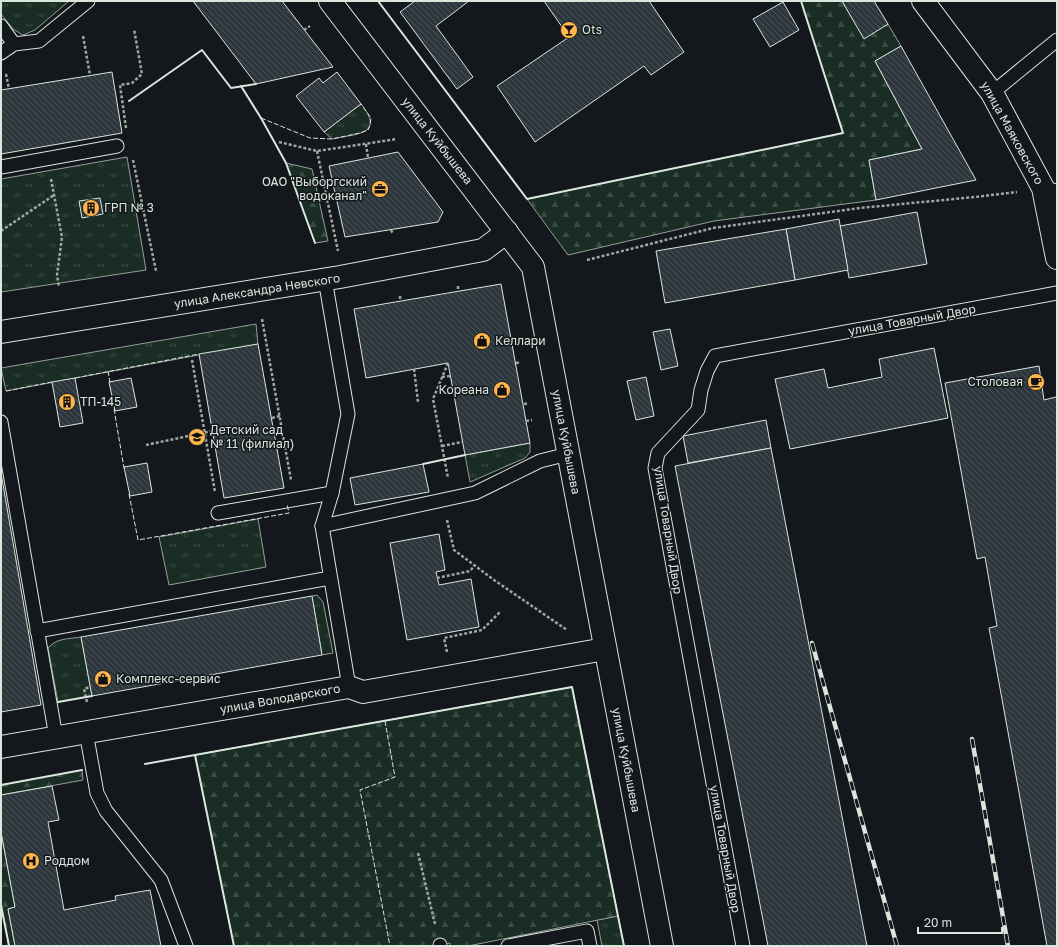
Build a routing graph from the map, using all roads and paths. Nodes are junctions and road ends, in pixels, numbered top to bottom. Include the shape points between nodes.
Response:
1 (88, 1) edge
2 (330, 1) edge
3 (923, 1) edge
4 (1, 26) edge
5 (310, 26) dead end
6 (134, 30) dead end
7 (304, 30) dead end
8 (83, 36) dead end
9 (1057, 40) edge
10 (14, 44) junction
11 (1, 53) edge
12 (90, 75) dead end
13 (992, 92) junction
14 (127, 131) dead end
15 (397, 139) dead end
16 (279, 142) dead end
17 (366, 144) junction
18 (117, 146) dead end
19 (317, 151) junction
20 (132, 154) dead end
21 (368, 158) dead end
22 (48, 159) junction
23 (1, 166) edge
24 (1050, 189) edge
25 (54, 195) junction
26 (391, 230) dead end
27 (1, 231) edge
28 (508, 232) junction
29 (393, 234) dead end
30 (337, 244) dead end
31 (1057, 258) edge
32 (587, 260) dead end
33 (156, 271) dead end
34 (326, 280) junction
35 (458, 286) dead end
36 (59, 287) dead end
37 (458, 291) dead end
38 (1057, 293) edge
39 (400, 296) dead end
40 (400, 301) dead end
41 (262, 319) dead end
42 (1, 332) edge
43 (192, 360) dead end
44 (521, 362) dead end
45 (516, 363) dead end
46 (448, 364) dead end
47 (414, 369) dead end
48 (450, 376) dead end
49 (442, 377) junction
50 (418, 402) dead end
51 (529, 403) dead end
52 (524, 404) dead end
53 (280, 416) junction
54 (272, 418) dead end
55 (532, 420) dead end
56 (526, 421) dead end
57 (1, 422) edge
58 (212, 430) dead end
59 (204, 432) junction
60 (462, 442) dead end
61 (146, 445) dead end
62 (442, 446) junction
63 (568, 454) junction
64 (446, 467) dead end
65 (332, 493) junction
66 (294, 499) junction
67 (443, 500) junction
68 (218, 513) joint
69 (322, 526) junction
70 (475, 565) junction
71 (330, 578) junction
72 (437, 578) dead end
73 (501, 611) dead end
74 (37, 631) junction
75 (569, 631) dead end
76 (605, 649) junction
77 (448, 657) dead end
78 (90, 687) dead end
79 (349, 687) junction
80 (87, 702) dead end
81 (86, 732) junction
82 (56, 737) junction
83 (1, 747) edge
84 (418, 853) dead end
85 (440, 945) edge
86 (186, 946) edge
87 (508, 946) edge
88 (590, 946) edge
89 (662, 946) edge
90 (744, 946) edge

1 - 10 lane via 40,41
2 - 28 street, улица Куйбышева
3 - 13 street, улица Маяковского
4 - 10 lane
5 - 7 path
6 - 14 path via 142,74 132,83 120,85
8 - 12 path
9 - 13 lane
10 - 11 lane
13 - 24 street, улица Маяковского
15 - 17 path
16 - 19 path
17 - 19 path
17 - 21 path
18 - 22 lane
19 - 30 path
20 - 33 path
22 - 23 lane
22 - 25 path
24 - 31 street, улица Маяковского
24 - 32 path via 860,208 713,228
25 - 27 path
25 - 36 path via 62,237 57,275
26 - 29 path
28 - 34 street, улица Александра Невского via 484,250
28 - 63 street, улица Куйбышева via 533,267
34 - 42 street, улица Александра Невского
34 - 65 lane via 348,414
35 - 37 path
38 - 90 lane, улица Товарный Двор via 715,356 705,377 698,410 658,452 655,468
39 - 40 path
41 - 53 path
43 - 59 path
44 - 45 path
46 - 49 path
47 - 50 path
48 - 49 path
49 - 62 path via 433,399
51 - 52 path
53 - 54 path
53 - 66 path
55 - 56 path
57 - 74 lane
58 - 59 path
59 - 61 path
59 - 68 path
60 - 62 path
62 - 64 path
63 - 67 lane via 540,461 475,493
63 - 76 street, улица Куйбышева
65 - 66 lane
65 - 69 lane
66 - 68 lane
67 - 69 lane
67 - 70 path via 454,550
69 - 71 lane
70 - 72 path via 470,571
70 - 75 path
71 - 74 lane
71 - 79 lane
73 - 77 path via 482,630 444,638
74 - 82 lane
76 - 79 street, улица Володарского via 363,692
76 - 89 street, улица Куйбышева
78 - 80 path via 84,689
79 - 81 street, улица Володарского
81 - 82 street, улица Володарского
81 - 86 lane via 97,793 106,810 161,880
82 - 83 street, улица Володарского
84 - 85 path
87 - 88 lane via 587,931

